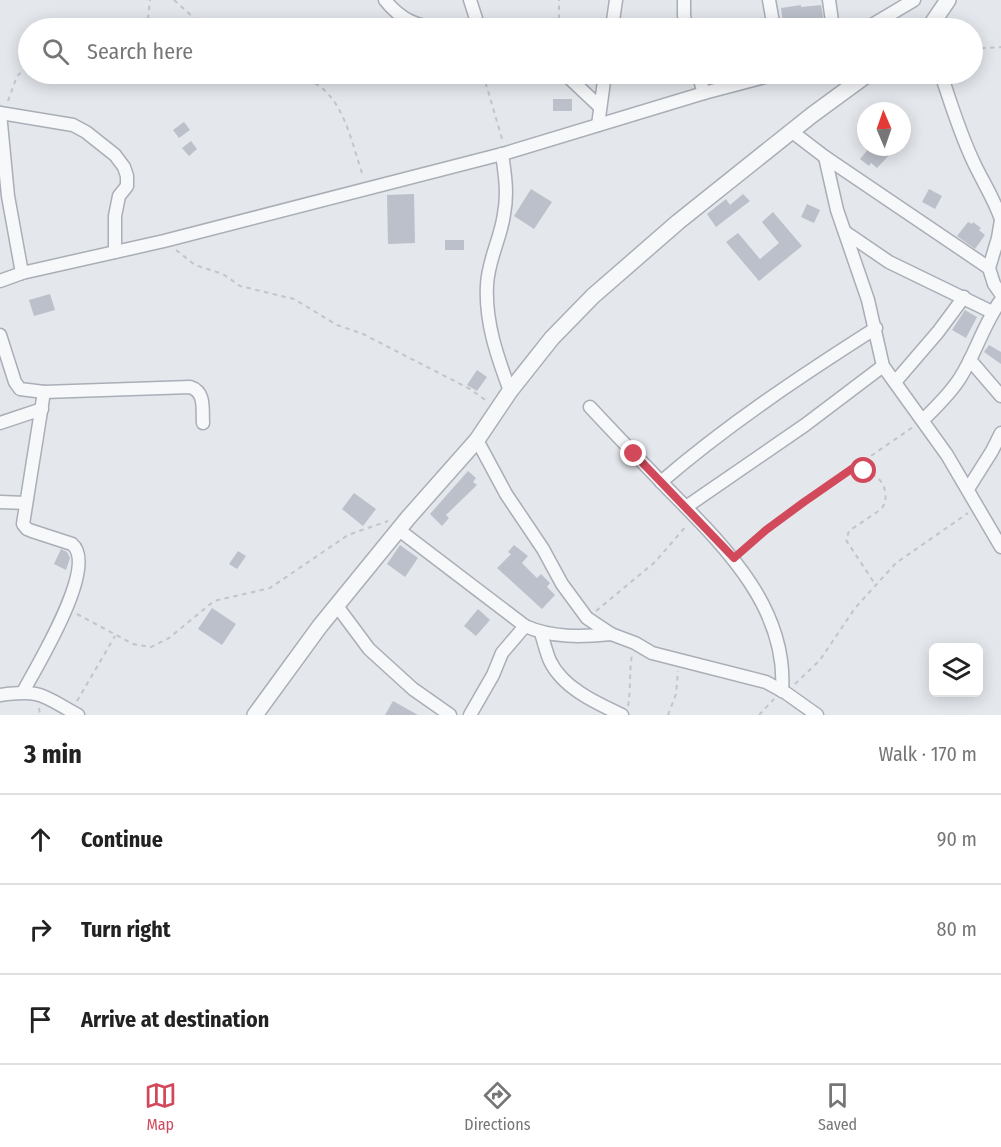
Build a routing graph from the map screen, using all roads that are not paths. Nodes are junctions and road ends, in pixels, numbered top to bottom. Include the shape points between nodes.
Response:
1 (385, 0) edge
2 (470, 0) edge
3 (616, 0) edge
4 (684, 0) edge
5 (769, 0) edge
6 (829, 0) edge
7 (914, 0) edge
8 (948, 0) edge
9 (402, 18) edge
10 (476, 18) edge
11 (613, 18) edge
12 (684, 18) edge
13 (772, 18) edge
14 (832, 18) edge
15 (884, 18) edge
16 (935, 18) edge
17 (576, 84) edge
18 (603, 84) edge
19 (702, 84) edge
20 (738, 84) edge
21 (854, 84) edge
22 (944, 84) edge
23 (704, 93) junction
24 (599, 106) junction
25 (1, 113) edge
26 (598, 125) junction
27 (791, 131) junction
28 (504, 154) junction
29 (825, 157) junction
30 (1001, 219) edge
31 (844, 231) junction
32 (115, 252) junction
33 (988, 268) junction
34 (22, 273) junction
35 (0, 280) edge
36 (1001, 294) edge
37 (964, 297) junction
38 (1001, 300) edge
39 (992, 312) junction
40 (876, 328) junction
41 (0, 335) edge
42 (970, 360) junction
43 (883, 366) junction
44 (895, 382) junction
45 (510, 391) junction
46 (44, 392) junction
47 (1001, 396) edge
48 (590, 407) dead end
49 (42, 409) junction
50 (923, 420) junction
51 (0, 423) edge
52 (203, 423) dead end
53 (1001, 433) edge
54 (477, 440) junction
55 (661, 482) junction
56 (968, 489) junction
57 (0, 502) edge
58 (26, 503) junction
59 (686, 507) junction
60 (395, 525) junction
61 (1001, 547) edge
62 (337, 606) junction
63 (525, 626) junction
64 (541, 633) junction
65 (611, 634) junction
66 (23, 692) junction
67 (784, 692) junction
68 (0, 695) edge
69 (436, 711) edge
70 (74, 713) edge
71 (255, 715) edge
72 (450, 715) edge
73 (470, 715) edge
74 (624, 715) edge
75 (817, 715) edge

1 - 9 street
2 - 10 street
3 - 11 street
4 - 12 street
5 - 13 street
6 - 14 street
7 - 15 street
8 - 16 street
17 - 24 street
18 - 24 street
19 - 23 street
20 - 23 street
21 - 27 street
22 - 30 street via 962,138
23 - 26 street
24 - 26 street
25 - 32 street via 73,125 115,155 124,167 127,186 119,196 115,216
25 - 34 street via 8,196
26 - 28 street
27 - 29 street
27 - 45 street via 592,296
28 - 32 street
28 - 45 street via 504,215 492,253 487,314
29 - 31 street
29 - 33 street
30 - 33 street
31 - 37 street via 889,262
31 - 40 street
32 - 34 street
33 - 36 street
34 - 35 street
37 - 39 street
37 - 44 street
38 - 39 street
39 - 42 street
40 - 43 street
40 - 55 street via 696,452
41 - 46 street via 17,386
42 - 47 street
42 - 50 street via 949,393
43 - 44 street
43 - 59 street
44 - 50 street
45 - 54 street
46 - 49 street
46 - 52 street via 190,387 202,397
48 - 55 street
49 - 51 street
49 - 58 street
50 - 56 street
53 - 56 street
54 - 60 street
54 - 65 street via 562,584 587,618
55 - 59 street
56 - 61 street
57 - 58 street
58 - 66 street via 23,520 27,529 72,544 79,563 68,608
59 - 67 street via 734,558 771,619 782,661
60 - 62 street
60 - 63 street
62 - 69 street via 369,649
62 - 71 street
63 - 64 street
63 - 73 street via 502,653
64 - 65 street
64 - 74 street via 559,676 578,692
65 - 67 street via 652,653 766,682
66 - 68 street
66 - 70 street via 38,693
67 - 75 street
69 - 72 street

